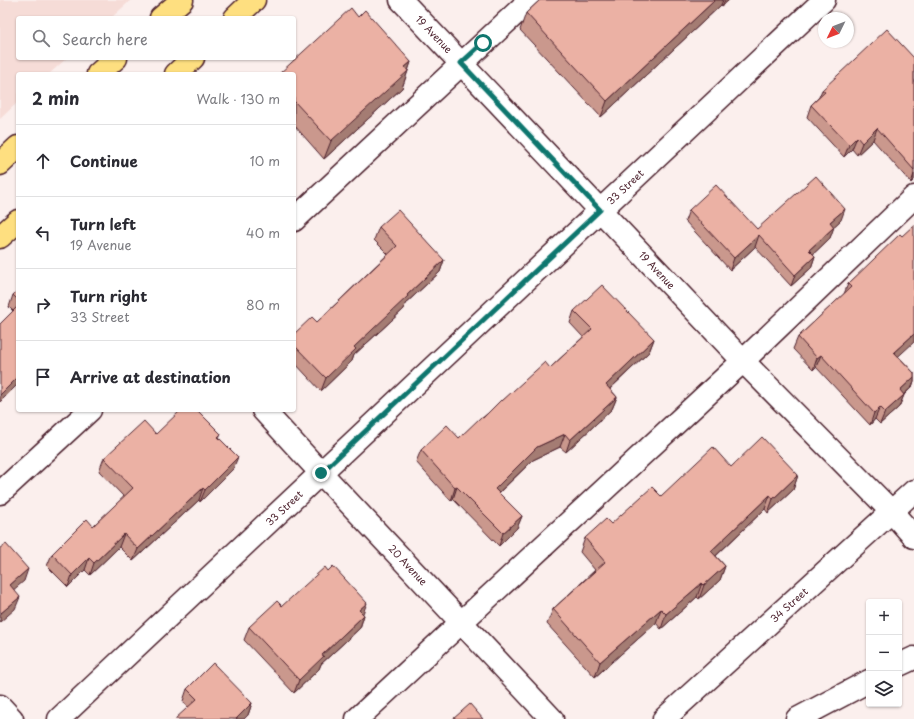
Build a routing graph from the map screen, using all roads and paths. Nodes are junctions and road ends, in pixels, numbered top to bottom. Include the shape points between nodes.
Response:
1 (182, 0) edge
2 (254, 0) edge
3 (401, 0) edge
4 (530, 0) edge
5 (824, 0) edge
6 (163, 16) edge
7 (237, 16) edge
8 (114, 60) edge
9 (191, 60) edge
10 (461, 63) junction
11 (100, 72) edge
12 (178, 72) edge
13 (16, 149) edge
14 (0, 164) edge
15 (914, 197) edge
16 (600, 210) junction
17 (296, 218) edge
18 (16, 223) edge
19 (0, 237) edge
20 (743, 361) junction
21 (88, 412) edge
22 (266, 412) edge
23 (321, 473) junction
24 (914, 490) edge
25 (0, 493) edge
26 (891, 511) junction
27 (914, 537) edge
28 (461, 622) junction
29 (914, 658) edge
30 (902, 664) edge
31 (866, 683) edge
32 (0, 706) edge
33 (12, 719) edge
34 (59, 719) edge
35 (357, 719) edge
36 (552, 719) edge
37 (664, 719) edge
38 (797, 719) edge

1 - 6 highway
2 - 7 highway
3 - 10 street, 19 Avenue
4 - 10 street
5 - 16 street, 33 Street
8 - 11 highway
9 - 12 highway
10 - 16 street, 19 Avenue
10 - 17 street
13 - 14 highway
15 - 20 street
16 - 20 street, 19 Avenue
16 - 23 street, 33 Street
18 - 19 highway
20 - 26 street, 19 Avenue
20 - 28 street
21 - 25 street
22 - 23 street, 20 Avenue
23 - 28 street, 20 Avenue
23 - 34 street, 33 Street
24 - 26 street, 34 Street
26 - 27 street, 19 Avenue
26 - 37 street, 34 Street
28 - 35 street
28 - 36 street, 20 Avenue
29 - 30 street
31 - 38 street
32 - 33 street

